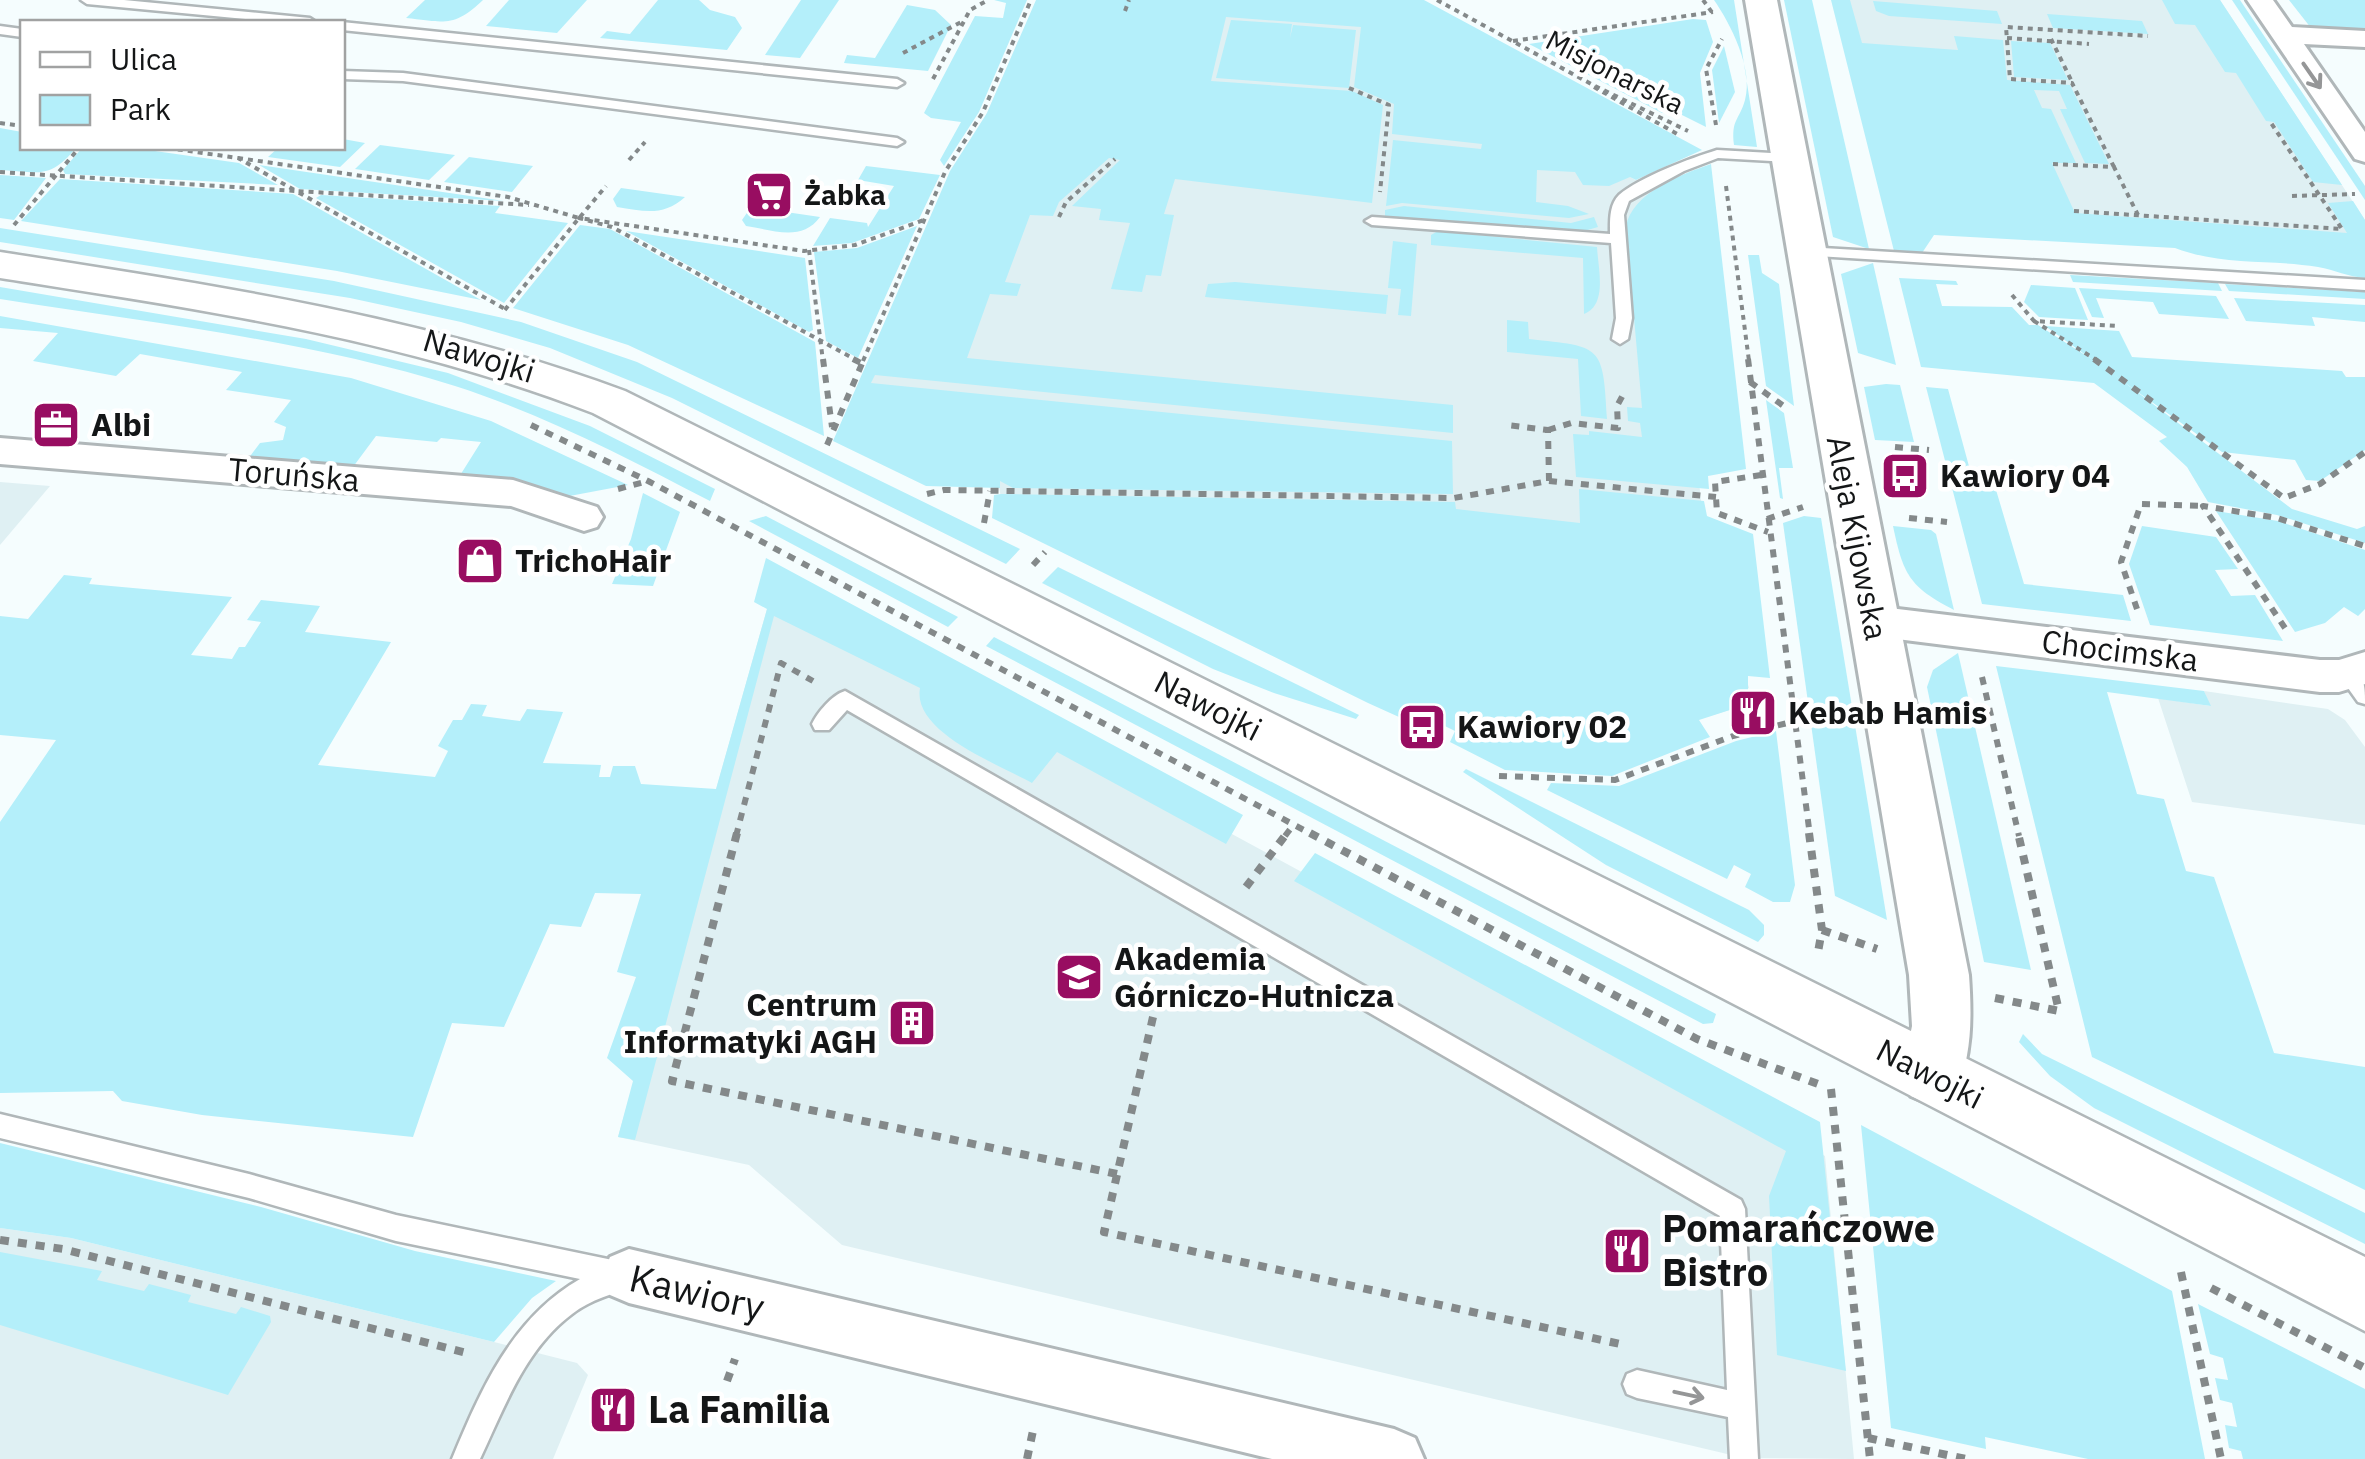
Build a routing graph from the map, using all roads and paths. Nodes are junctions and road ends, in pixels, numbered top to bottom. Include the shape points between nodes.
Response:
1 (87, 0) edge
2 (988, 0) edge
3 (1031, 0) edge
4 (1129, 0) edge
5 (1437, 0) edge
6 (1703, 0) edge
7 (1761, 0) edge
8 (2260, 0) edge
9 (1125, 11) dead end
10 (1712, 12) junction
11 (290, 20) edge
12 (964, 21) junction
13 (345, 26) edge
14 (2046, 30) junction
15 (2005, 34) junction
16 (2283, 34) junction
17 (2148, 36) dead end
18 (2365, 40) edge
19 (2052, 41) junction
20 (1512, 42) junction
21 (2089, 44) dead end
22 (890, 60) dead end
23 (345, 75) edge
24 (897, 83) dead end
25 (2072, 83) junction
26 (1592, 85) junction
27 (1348, 88) dead end
28 (2271, 123) dead end
29 (1666, 128) dead end
30 (1692, 133) dead end
31 (1720, 133) dead end
32 (647, 139) dead end
33 (897, 142) joint
34 (77, 150) edge
35 (182, 150) edge
36 (2365, 153) edge
37 (1722, 154) junction
38 (238, 158) junction
39 (1114, 158) dead end
40 (1790, 158) junction
41 (629, 160) dead end
42 (2053, 164) dead end
43 (2114, 166) junction
44 (0, 172) edge
45 (55, 176) junction
46 (606, 186) dead end
47 (296, 191) junction
48 (2355, 194) dead end
49 (2292, 196) dead end
50 (2320, 196) junction
51 (545, 206) junction
52 (2074, 211) dead end
53 (1376, 215) joint
54 (2138, 215) junction
55 (1058, 216) dead end
56 (580, 218) junction
57 (924, 220) junction
58 (1618, 240) junction
59 (7, 245) edge
60 (809, 250) junction
61 (1806, 252) junction
62 (2365, 285) edge
63 (2011, 292) dead end
64 (2034, 320) junction
65 (2117, 326) dead end
66 (1620, 340) dead end
67 (820, 341) junction
68 (861, 363) junction
69 (1624, 393) dead end
70 (514, 419) dead end
71 (1507, 425) dead end
72 (832, 430) junction
73 (1548, 430) junction
74 (826, 445) dead end
75 (0, 451) edge
76 (2365, 452) edge
77 (1761, 474) junction
78 (648, 481) junction
79 (1550, 481) junction
80 (612, 490) dead end
81 (990, 491) junction
82 (926, 494) dead end
83 (1716, 497) junction
84 (2204, 506) junction
85 (584, 517) dead end
86 (984, 523) dead end
87 (1768, 532) junction
88 (2365, 546) edge
89 (2138, 612) dead end
90 (1873, 622) junction
91 (2288, 633) dead end
92 (1978, 658) dead end
93 (2359, 679) edge
94 (844, 699) junction
95 (1793, 722) junction
96 (822, 724) dead end
97 (1498, 776) dead end
98 (1294, 824) junction
99 (1238, 898) dead end
100 (1822, 930) junction
101 (1886, 952) dead end
102 (1816, 958) dead end
103 (1991, 997) dead end
104 (1153, 1017) dead end
105 (1933, 1075) junction
106 (0, 1126) edge
107 (1117, 1174) junction
108 (0, 1240) edge
109 (2181, 1272) dead end
110 (628, 1276) junction
111 (2365, 1295) edge
112 (1631, 1346) dead end
113 (478, 1355) dead end
114 (1637, 1384) dead end
115 (1740, 1406) junction
116 (1868, 1438) junction
117 (466, 1459) edge
118 (1394, 1459) edge
119 (1744, 1459) edge
120 (1870, 1459) edge
121 (1966, 1459) edge
122 (2221, 1459) edge

1 - 11 lane
2 - 12 path
3 - 57 path via 983,112
4 - 9 path
5 - 20 path, Misjonarska
6 - 10 path
7 - 40 street, Aleja Kijowska
8 - 16 street
10 - 20 path
10 - 31 path via 1723,38 1706,75
12 - 22 path
12 - 33 path
13 - 24 lane
14 - 15 path via 2006,27
14 - 17 path
14 - 19 path
15 - 19 path
15 - 25 path via 2010,79
16 - 18 street
16 -> 36 street
19 - 21 path
19 - 25 path
20 - 26 path, Misjonarska
23 - 33 lane via 403,77
25 - 43 path
26 - 29 path
26 - 30 path, Misjonarska
27 - 53 path via 1389,104
28 - 50 path
32 - 41 path
34 - 45 path
35 - 38 path
37 - 40 lane
37 - 58 lane via 1678,168 1623,200
37 - 77 path
38 - 47 path
38 - 51 path
39 - 55 path
40 - 61 street, Aleja Kijowska
42 - 43 path
43 - 54 path
44 - 45 path
45 - 47 path
45 - 59 path
46 - 56 path
47 - 51 path
47 - 56 path via 505,310
48 - 50 path
49 - 50 path
50 - 54 path via 2342,229
51 - 56 path
52 - 54 path
53 - 58 lane
56 - 60 path
56 - 67 path via 612,227
57 - 60 path via 854,245
57 - 68 path
58 - 66 lane
59 - 105 main road, Nawojki via 424,338 610,402
60 - 67 path
61 - 62 lane
61 - 90 street, Aleja Kijowska
63 - 64 path
64 - 65 path
64 - 76 path via 2284,498 2320,484
67 - 68 path
67 - 72 path
68 - 72 path
69 - 73 path via 1618,428 1571,423
70 - 78 path
71 - 73 path
72 - 74 path
73 - 79 path
75 - 85 street, Toruńska via 513,493
77 - 83 path via 1715,482
77 - 87 path
78 - 80 path
78 - 98 path
79 - 81 path via 1454,498
79 - 83 path
81 - 82 path
81 - 86 path
83 - 87 path via 1717,514
84 - 88 path via 2277,518
84 - 89 path via 2141,504 2121,562
84 - 91 path
87 - 95 path
90 - 93 street, Chocimska
90 - 105 street, Aleja Kijowska via 1938,974 1942,1026
92 - 103 path via 2059,1011
94 - 96 lane
94 - 107 path via 782,663 672,1082
94 - 115 lane via 1732,1209
95 - 97 path via 1733,736 1616,780
95 - 100 path
98 - 99 path
98 - 116 path via 1697,1039 1831,1089
100 - 101 path
100 - 102 path
104 - 107 path
105 - 111 main road, Nawojki
106 - 110 lane, Kawiory via 396,1228
107 - 112 path via 1104,1232
108 - 113 path via 63,1249
109 - 122 path
110 - 117 lane via 589,1289 531,1331
110 - 118 street, Kawiory
114 -> 115 lane
115 - 119 lane
116 - 120 path
116 - 121 path

